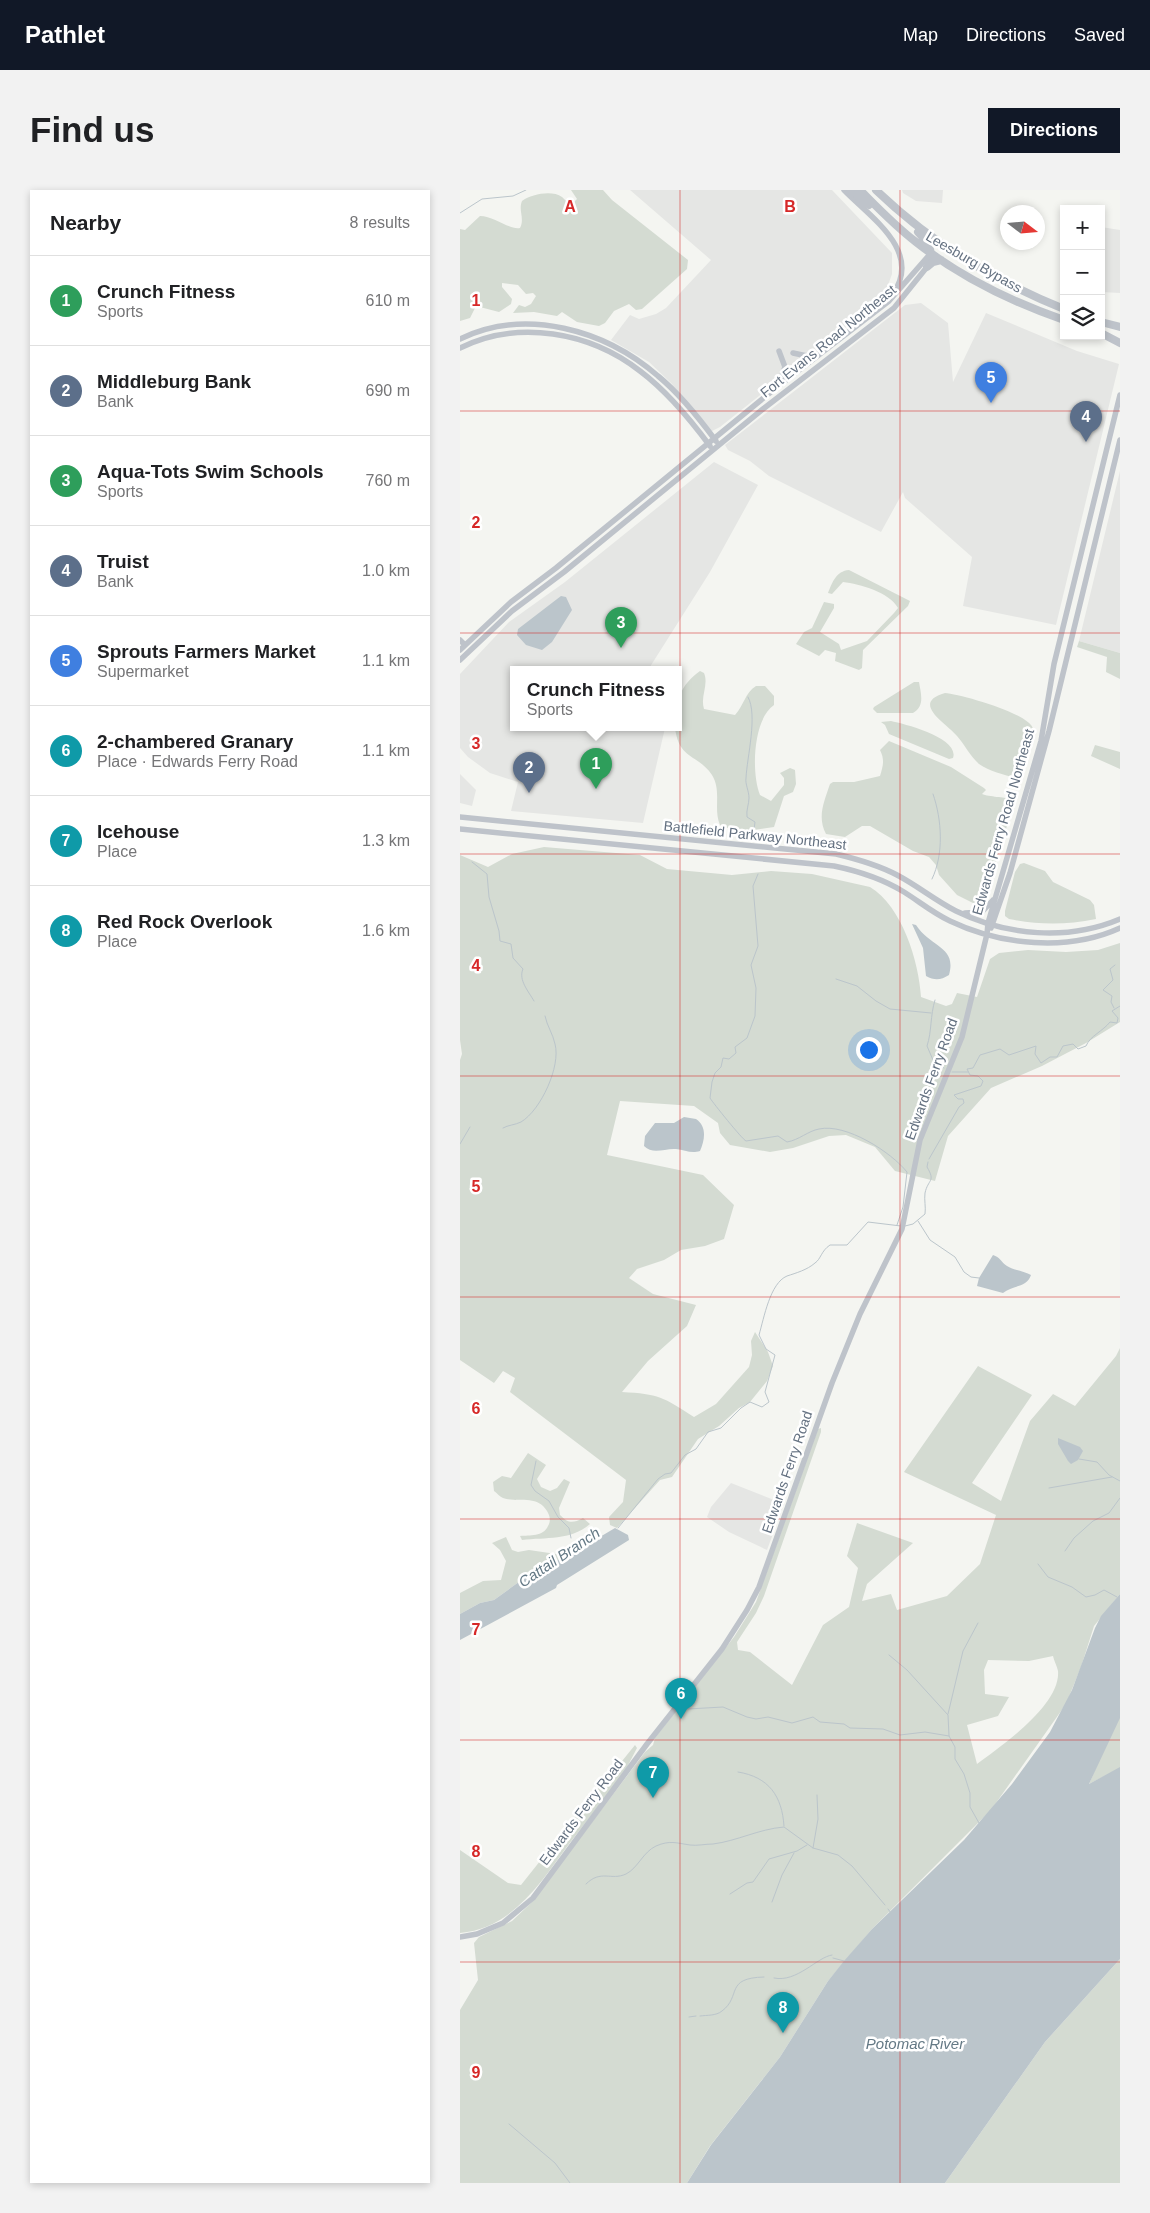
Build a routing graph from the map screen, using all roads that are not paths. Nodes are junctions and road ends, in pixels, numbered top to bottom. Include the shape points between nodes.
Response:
1 (844, 190) edge
2 (851, 190) edge
3 (860, 190) edge
4 (870, 190) edge
5 (876, 190) edge
6 (898, 227) junction
7 (931, 253) junction
8 (941, 260) junction
9 (927, 267) junction
10 (1000, 280) junction
11 (1060, 307) edge
12 (878, 310) junction
13 (1120, 318) edge
14 (1060, 319) edge
15 (1105, 322) edge
16 (1105, 322) edge
17 (1120, 327) edge
18 (1105, 333) edge
19 (1105, 334) edge
20 (1120, 337) edge
21 (460, 339) edge
22 (1120, 343) edge
23 (460, 348) edge
24 (779, 351) dead end
25 (793, 353) dead end
26 (822, 353) junction
27 (777, 387) junction
28 (1120, 395) edge
29 (714, 439) junction
30 (1120, 440) edge
31 (708, 444) junction
32 (719, 445) junction
33 (712, 450) junction
34 (460, 640) edge
35 (463, 647) edge
36 (460, 660) edge
37 (460, 817) edge
38 (460, 830) edge
39 (997, 891) junction
40 (958, 912) junction
41 (1120, 919) edge
42 (990, 924) junction
43 (1120, 928) edge
44 (987, 934) junction
45 (460, 1937) edge

1 - 12 main road via 891,236 900,256 902,270 899,283
2 - 6 highway
3 - 6 highway, Leesburg Bypass
4 - 7 highway via 922,236
5 - 10 highway, Leesburg Bypass via 938,242
6 - 7 highway, Leesburg Bypass
7 - 8 highway, Leesburg Bypass
7 - 9 main road, Fort Evans Road Northeast
7 - 10 highway via 950,254
7 - 12 main road, Fort Evans Road Northeast via 895,296
8 - 9 highway
8 - 14 highway, Leesburg Bypass via 1000,293
9 - 32 main road, Fort Evans Road Northeast via 894,308
10 - 11 highway, Leesburg Bypass
12 - 26 main road, Fort Evans Road Northeast
13 - 15 highway
16 - 17 highway
18 - 20 highway
19 - 22 highway
21 - 29 main road via 488,328 522,324 560,328 590,336 626,353 657,374 680,396
23 - 31 main road via 489,336 522,331 567,337 598,347 657,384
24 - 27 main road via 785,367
25 - 26 main road via 807,356
26 - 27 main road, Fort Evans Road Northeast
27 - 29 main road, Fort Evans Road Northeast
28 - 39 main road, Edwards Ferry Road Northeast via 1054,664 1041,741
29 - 31 main road, Fort Evans Road Northeast
29 - 32 main road
30 - 42 main road, Edwards Ferry Road Northeast via 1049,730
31 - 33 main road
31 - 35 main road, Fort Evans Road Northeast via 511,602
32 - 33 main road, Fort Evans Road Northeast
33 - 36 main road, Fort Evans Road Northeast via 512,611
34 - 35 main road
37 - 40 main road, Battlefield Parkway Northeast via 836,854 889,871
38 - 44 main road, Battlefield Parkway Northeast via 834,866 882,880 950,921
39 - 40 main road via 992,903 982,912
39 - 42 main road, Edwards Ferry Road Northeast
40 - 42 main road, Battlefield Parkway Northeast
41 - 42 main road, Battlefield Parkway Northeast via 1088,930 1062,933 1032,932
42 - 44 main road, Edwards Ferry Road Northeast
43 - 44 main road, Battlefield Parkway Northeast via 1089,938 1049,943
44 - 45 main road, Edwards Ferry Road via 962,1037 920,1140 902,1227 860,1314 763,1576 747,1610 715,1660 647,1744 533,1898 503,1923

